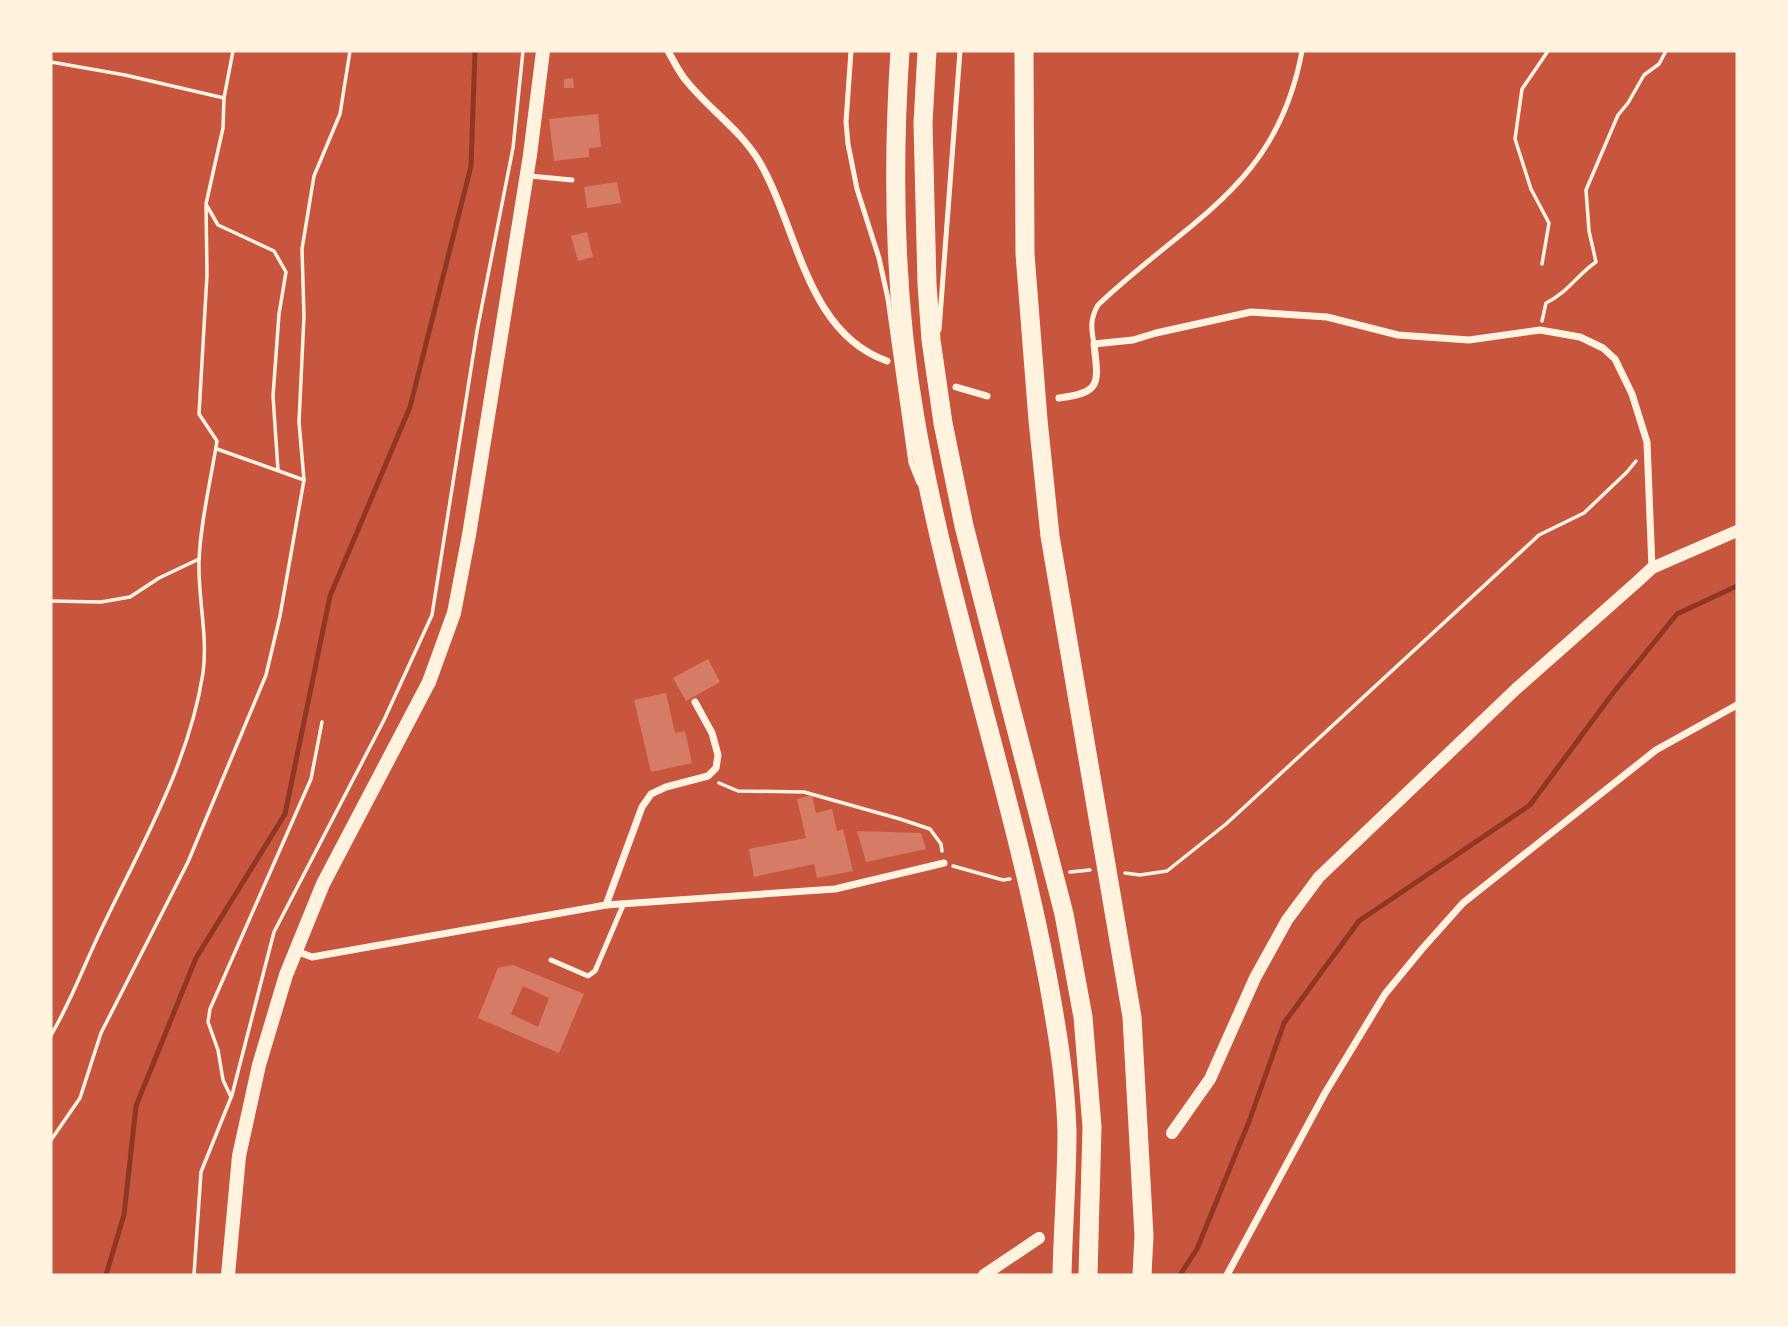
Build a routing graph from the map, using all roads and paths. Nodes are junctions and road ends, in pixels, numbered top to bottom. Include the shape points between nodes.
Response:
1 (233, 51) edge
2 (350, 51) edge
3 (523, 51) edge
4 (543, 51) edge
5 (668, 51) edge
6 (851, 51) edge
7 (900, 51) edge
8 (927, 51) edge
9 (960, 51) edge
10 (1024, 51) edge
11 (1302, 51) edge
12 (1548, 51) edge
13 (1666, 51) edge
14 (51, 62) edge
15 (224, 98) junction
16 (526, 175) junction
17 (572, 180) dead end
18 (206, 204) junction
19 (1542, 264) dead end
20 (1540, 330) junction
21 (1094, 344) junction
22 (887, 361) dead end
23 (936, 373) junction
24 (956, 387) dead end
25 (988, 396) dead end
26 (1059, 398) dead end
27 (1647, 442) junction
28 (216, 449) junction
29 (278, 471) junction
30 (304, 480) junction
31 (938, 527) junction
32 (1737, 531) edge
33 (199, 559) junction
34 (1652, 568) junction
35 (53, 601) edge
36 (695, 702) dead end
37 (1737, 705) edge
38 (322, 722) dead end
39 (708, 776) junction
40 (944, 863) junction
41 (1101, 871) dead end
42 (1114, 872) dead end
43 (1063, 873) dead end
44 (1015, 878) dead end
45 (624, 903) junction
46 (606, 905) junction
47 (295, 950) junction
48 (551, 960) dead end
49 (51, 1035) edge
50 (250, 1101) junction
51 (1172, 1133) dead end
52 (51, 1140) edge
53 (1039, 1238) dead end
54 (194, 1275) edge
55 (228, 1275) edge
56 (984, 1275) edge
57 (1062, 1275) edge
58 (1087, 1275) edge
59 (1142, 1275) edge
60 (1227, 1275) edge

1 - 15 path
2 - 30 path via 340,114 314,176 302,249 299,422
3 - 54 path via 513,148 477,331 432,615 384,720 274,932 232,1095 201,1172
4 - 16 main road
5 - 22 street via 683,77 758,160 807,275 833,321 863,350
6 - 31 lane via 848,144 888,299 911,463
7 - 31 highway via 895,182 905,341 915,418
8 - 23 highway via 923,123 927,284
9 - 23 lane
10 - 59 highway via 1025,254 1034,379 1050,536 1132,1017
11 - 21 lane via 1294,91 1262,154 1213,209 1098,305 1090,327
12 - 19 path via 1522,89 1515,139 1531,189 1549,223
13 - 20 path via 1618,115 1586,190 1596,262 1546,303
14 - 15 path
15 - 18 path via 223,128
16 - 17 lane
16 - 47 main road via 454,612 429,682 323,884
18 - 28 path via 207,275 198,414 217,441
18 - 29 path via 218,225 274,251 286,271 273,396
20 - 21 street via 1469,340 1398,335 1326,317 1251,312 1133,340
20 - 27 street via 1580,337 1615,359
21 - 26 street via 1097,378 1093,387 1084,394
23 - 58 highway via 964,526 1064,914 1083,1017 1092,1127
24 - 25 street
27 - 34 street
27 - 42 path via 1627,472 1584,513 1539,535 1226,824 1167,871
28 - 29 path
28 - 33 path
29 - 30 path
30 - 52 path via 266,675 188,862 101,1033 80,1098
31 - 57 highway via 1036,918 1056,1022 1067,1130
32 - 34 street
33 - 35 path via 130,597
33 - 49 path via 204,631 199,697 155,820
34 - 51 street via 1516,689 1319,877 1287,919 1210,1079
36 - 39 street via 718,755 716,768
37 - 60 street via 1656,750 1463,903 1385,994 1325,1093
38 - 50 path via 311,779 210,1009 208,1022 229,1097
39 - 40 path via 738,791 804,792 930,829 941,844
39 - 46 street via 651,794
40 - 44 path via 1003,880
40 - 45 street via 835,889
41 - 43 path
45 - 46 street
45 - 48 lane via 596,971 588,976
46 - 47 street via 312,957
47 - 50 main road
50 - 55 main road via 239,1156
53 - 56 street

